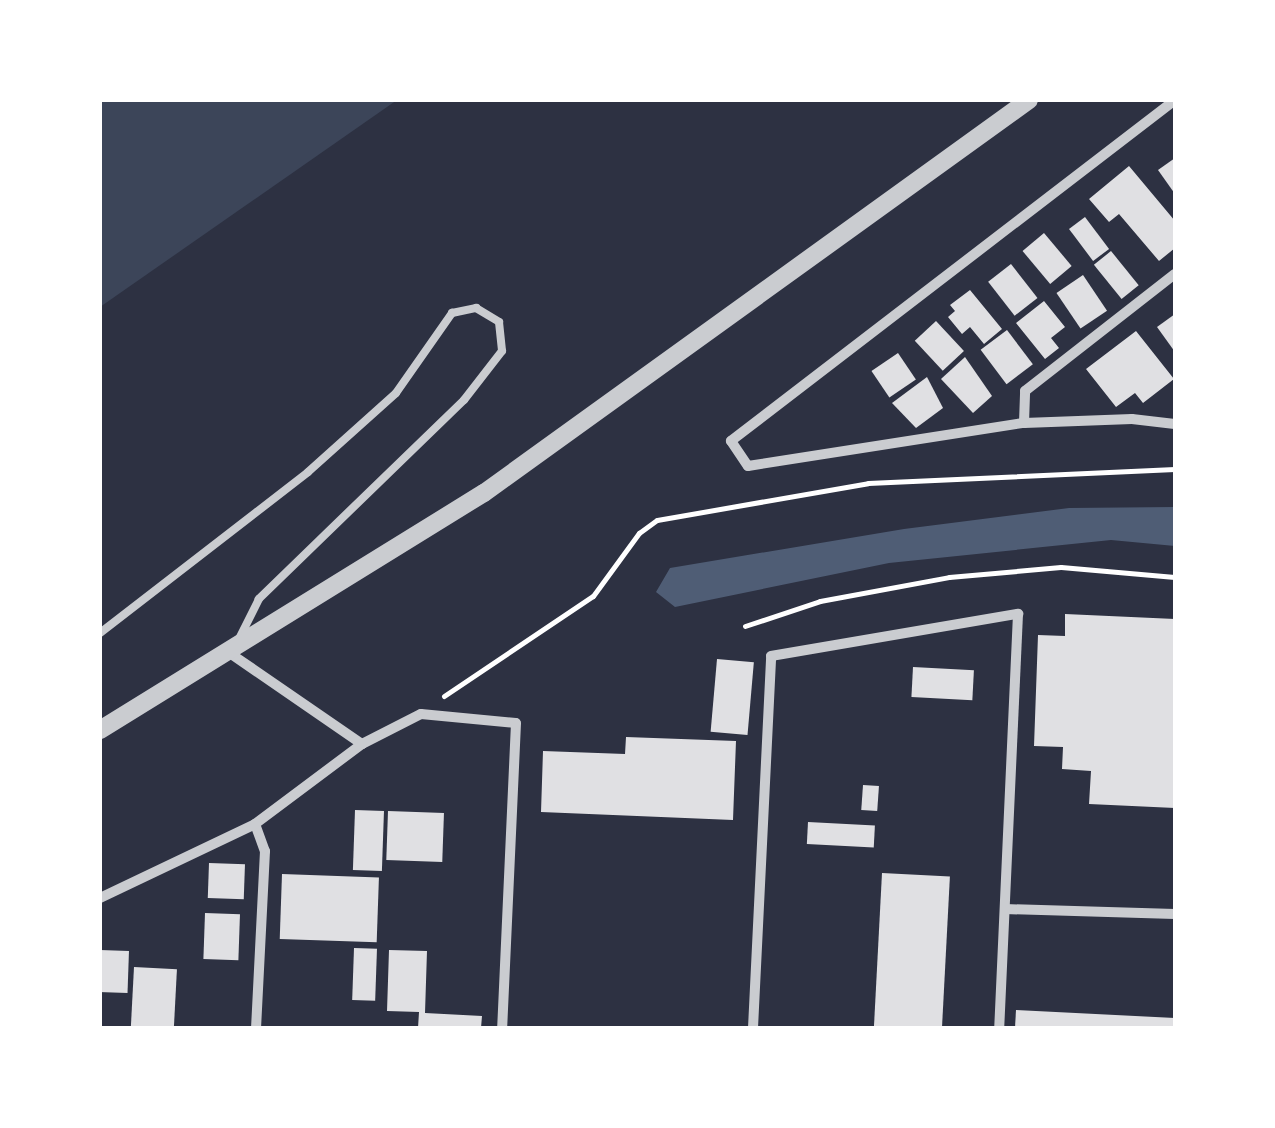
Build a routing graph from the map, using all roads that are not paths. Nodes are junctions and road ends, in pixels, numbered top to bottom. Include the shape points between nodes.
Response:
1 (1029, 100) edge
2 (1175, 100) edge
3 (1175, 274) edge
4 (1024, 423) junction
5 (1175, 424) edge
6 (100, 633) edge
7 (232, 654) junction
8 (100, 730) edge
9 (362, 744) junction
10 (254, 824) junction
11 (100, 898) edge
12 (1006, 909) junction
13 (1175, 914) edge
14 (256, 1028) edge
15 (502, 1028) edge
16 (753, 1028) edge
17 (999, 1028) edge

1 - 7 street via 484,493
2 - 4 street via 731,441 748,466
3 - 4 street via 1025,391
4 - 5 street
6 - 7 lane via 308,472 382,406 452,313 476,308 499,322 502,351 464,400 259,598
7 - 8 street
7 - 9 street
9 - 10 street
9 - 15 street via 421,714 516,724
10 - 11 street
10 - 14 street via 265,851
12 - 13 street
12 - 16 street via 1018,614 771,656
12 - 17 street

